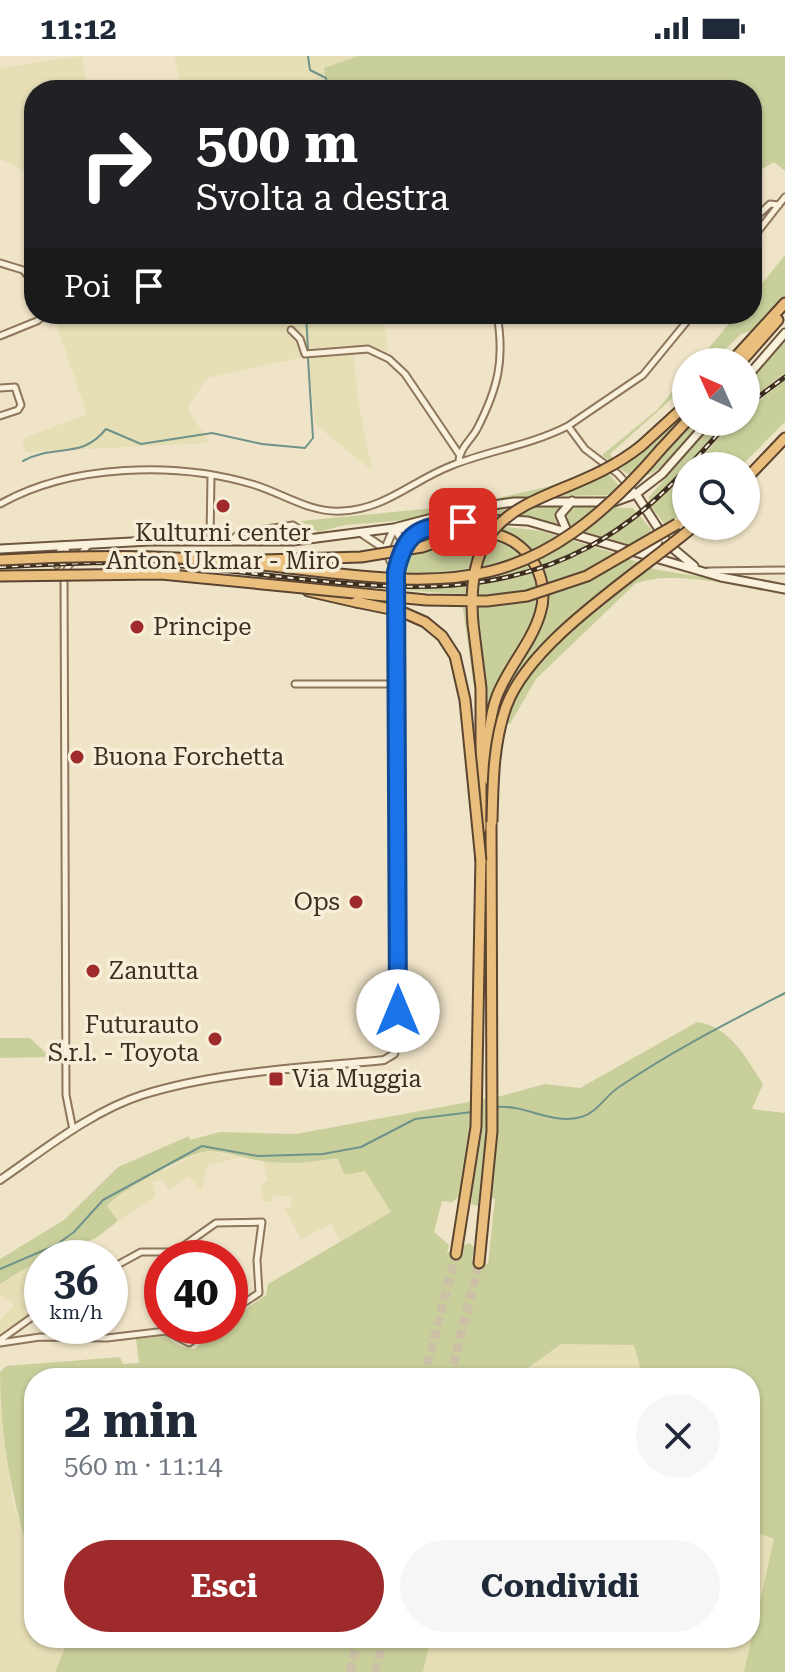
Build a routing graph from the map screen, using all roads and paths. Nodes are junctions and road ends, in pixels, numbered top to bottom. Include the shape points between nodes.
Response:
1 (785, 197) edge
2 (779, 205) junction
3 (762, 212) edge
4 (762, 226) edge
5 (0, 263) edge
6 (24, 271) edge
7 (785, 303) edge
8 (785, 311) edge
9 (30, 324) edge
10 (499, 324) edge
11 (685, 324) edge
12 (291, 330) dead end
13 (785, 333) edge
14 (0, 336) edge
15 (744, 348) edge
16 (753, 348) edge
17 (760, 362) edge
18 (0, 388) edge
19 (0, 416) edge
20 (672, 418) edge
21 (568, 426) junction
22 (785, 431) edge
23 (673, 436) edge
24 (696, 436) edge
25 (785, 438) edge
26 (459, 454) junction
27 (760, 456) edge
28 (459, 462) junction
29 (760, 464) edge
30 (211, 476) junction
31 (636, 494) junction
32 (572, 501) junction
33 (0, 504) edge
34 (672, 527) edge
35 (394, 528) junction
36 (420, 529) junction
37 (567, 532) junction
38 (661, 532) junction
39 (361, 533) junction
40 (316, 539) junction
41 (210, 540) junction
42 (677, 540) edge
43 (230, 541) junction
44 (91, 543) junction
45 (404, 543) junction
46 (64, 545) junction
47 (37, 546) junction
48 (0, 549) edge
49 (385, 549) junction
50 (643, 554) junction
51 (188, 558) junction
52 (0, 560) edge
53 (57, 565) junction
54 (69, 565) junction
55 (785, 570) edge
56 (396, 572) junction
57 (703, 572) junction
58 (64, 576) junction
59 (0, 579) edge
60 (301, 589) junction
61 (785, 589) edge
62 (295, 684) dead end
63 (396, 684) junction
64 (492, 822) junction
65 (481, 861) junction
66 (73, 1131) junction
67 (0, 1180) edge
68 (192, 1240) edge
69 (456, 1254) tunnel mouth
70 (479, 1263) tunnel mouth
71 (248, 1300) edge
72 (24, 1323) edge
73 (144, 1334) edge
74 (0, 1341) edge

1 - 2 street
2 - 3 street via 770,204
2 - 4 street
5 - 6 street
7 - 15 highway
8 - 16 highway
9 - 14 street
10 - 26 street via 503,349 495,386
11 - 21 street via 643,375
12 - 26 street via 305,354 368,349 397,365
13 - 17 main road
18 - 19 street via 16,388 21,405
20 - 65 highway, bridge via 616,466 512,512 489,536 474,565 471,602 481,688
21 - 28 street
21 - 31 street via 585,449
22 - 27 highway
23 - 51 highway, bridge via 580,530 533,558 493,572 417,581
24 - 31 main road
25 - 29 highway
26 - 28 street
28 - 30 street via 387,502 343,511 320,510 254,485
30 - 33 street via 162,471 62,477
30 - 41 street
31 - 32 main road via 614,502
31 - 38 main road
32 - 35 main road via 493,504
32 - 37 main road via 560,515
34 - 60 highway, bridge via 587,576 509,599 457,602
35 - 36 main road
35 - 39 main road
35 - 45 street
35 - 49 street
36 - 37 main road via 513,519
36 - 45 street
37 - 50 main road
38 - 50 main road via 657,544
38 - 57 main road via 680,556
39 - 40 main road
39 - 49 street
40 - 43 main road
40 - 43 street via 293,525 240,533
41 - 43 main road
41 - 44 main road
42 - 64 highway, bridge via 549,645 518,683 499,732
44 - 46 main road
44 - 54 street
45 - 56 street
46 - 47 main road
46 - 53 street
46 - 54 street
47 - 48 main road
47 - 53 street
49 - 56 street
50 - 57 main road
51 - 52 highway, bridge
51 - 64 highway, bridge via 385,555 476,534 516,543 537,567 544,597 534,631 497,696 490,722
53 - 58 street
54 - 58 street
55 - 57 street
56 - 63 street
57 - 61 main road
58 - 66 street via 66,1095
59 - 60 highway, bridge via 135,573
60 - 65 highway, bridge via 412,616 434,628 450,646 463,684
62 - 63 street
63 - 66 street via 394,1054 384,1060 155,1092 101,1113
64 - 70 highway via 492,1131
65 - 69 highway via 476,1127
66 - 67 street
68 - 71 street via 216,1223 262,1222 259,1293
72 - 74 street
73 - 74 street

